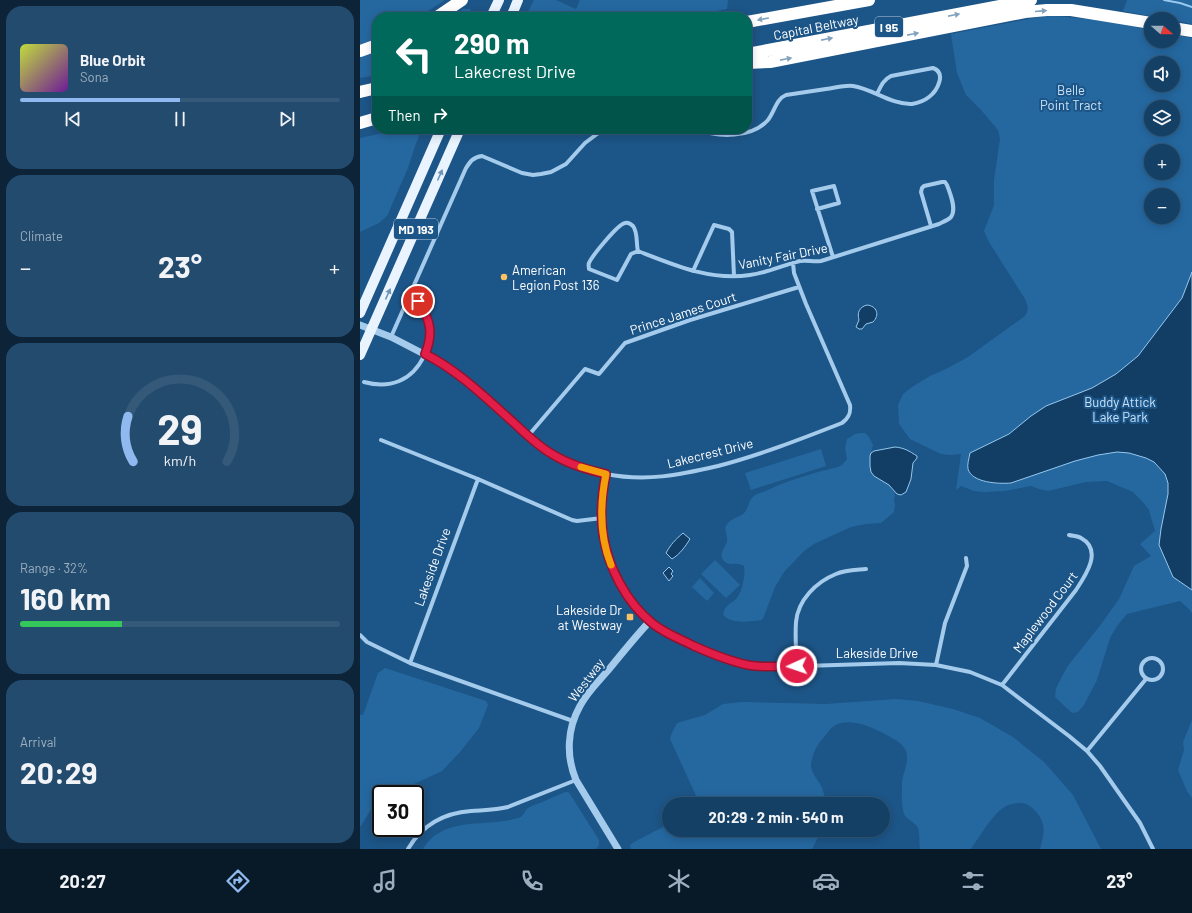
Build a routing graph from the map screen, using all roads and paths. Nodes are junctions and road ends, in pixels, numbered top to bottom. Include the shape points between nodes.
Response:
1 (462, 0) edge
2 (499, 0) edge
3 (518, 0) edge
4 (855, 0) edge
5 (869, 0) edge
6 (1031, 0) edge
7 (808, 11) junction
8 (444, 12) edge
9 (493, 12) edge
10 (512, 12) edge
11 (752, 21) edge
12 (1144, 23) edge
13 (1180, 29) edge
14 (1192, 31) edge
15 (372, 47) edge
16 (360, 51) edge
17 (752, 53) edge
18 (752, 63) edge
19 (372, 89) edge
20 (360, 92) edge
21 (877, 94) junction
22 (372, 118) edge
23 (372, 119) edge
24 (360, 120) edge
25 (360, 123) edge
26 (752, 130) edge
27 (439, 134) edge
28 (458, 134) edge
29 (597, 134) edge
30 (711, 134) edge
31 (739, 134) edge
32 (817, 209) junction
33 (931, 226) junction
34 (638, 251) junction
35 (833, 257) junction
36 (793, 263) junction
37 (693, 271) junction
38 (734, 276) junction
39 (799, 287) junction
40 (418, 301) dead end
41 (360, 313) edge
42 (360, 325) edge
43 (372, 329) junction
44 (391, 337) junction
45 (425, 354) junction
46 (360, 355) edge
47 (364, 382) dead end
48 (528, 436) junction
49 (382, 440) dead end
50 (606, 474) junction
51 (478, 479) junction
52 (602, 518) junction
53 (1069, 535) dead end
54 (966, 558) dead end
55 (866, 569) dead end
56 (650, 621) junction
57 (360, 635) edge
58 (360, 641) edge
59 (367, 642) junction
60 (410, 663) junction
61 (936, 665) junction
62 (797, 666) junction
63 (1146, 679) junction
64 (1002, 685) junction
65 (573, 721) junction
66 (1088, 751) junction
67 (576, 780) junction
68 (408, 849) edge
69 (618, 849) edge
70 (1153, 849) edge

1 - 8 highway
2 - 9 main road
3 - 10 main road
4 - 7 highway
5 - 7 highway, Capital Beltway / I 95
17 -> 6 highway, Capital Beltway / I 95
7 -> 11 highway, Capital Beltway / I 95
18 -> 12 highway via 770,62 1025,12 1071,10
13 - 14 highway
15 - 16 highway
19 - 20 highway
21 - 21 street via 904,103 917,103 934,92 940,75 938,70 933,68 891,76 882,82
21 - 26 street via 863,88 845,86 786,95 779,100 767,121
22 - 24 highway
23 - 25 highway
27 - 41 main road, MD 193
43 -> 28 main road, MD 193
29 - 44 street via 566,164 551,172 528,175 482,156 473,158 466,168
30 - 31 street
32 - 32 street via 812,192 834,186 839,203
32 - 35 street
33 - 33 street, Vanity Fair Drive via 922,188 945,182 953,212 947,220
33 - 35 street, Vanity Fair Drive
34 - 34 street via 635,230 630,224 623,223 591,259 589,269 617,280 631,254
34 - 37 street, Vanity Fair Drive
35 - 36 street, Vanity Fair Drive via 822,261 805,260
36 - 38 street, Vanity Fair Drive via 757,274
36 - 39 street
37 - 38 street, Vanity Fair Drive
37 - 38 street via 714,225 732,232
39 - 48 street, Prince James Court via 625,343 599,374 585,369
39 - 50 street, Lakecrest Drive via 850,405 846,420 786,445 694,472 649,478
40 - 45 street via 430,326 430,341
42 - 43 street, Lakecrest Drive
43 - 44 street, Lakecrest Drive
43 - 46 main road, MD 193
44 - 45 street, Lakecrest Drive
45 - 47 street via 416,369 405,378 377,385
45 - 48 street, Lakecrest Drive via 462,377
48 - 50 street, Lakecrest Drive via 556,456
49 - 51 street
50 - 52 street, Lakeside Drive
51 - 52 street via 574,521
51 - 60 street, Lakeside Drive
52 - 56 street, Lakeside Drive via 606,548 614,571 625,593
53 - 64 street, Maplewood Court via 1080,537 1088,543 1092,551 1086,575
54 - 61 street via 967,566 945,623
55 - 62 street via 836,574 819,583 806,597 796,620
56 - 62 street, Lakeside Drive via 678,638 738,663
56 - 65 street, Westway via 588,694
57 - 59 street
58 - 59 street
59 - 60 street
60 - 65 street
61 - 62 street, Lakeside Drive via 899,663
61 - 64 street, Lakeside Drive via 970,672
63 - 63 street via 1153,680 1162,675 1163,668 1157,659 1149,658 1143,662 1140,669
63 - 66 street
64 - 66 street, Lakeside Drive
65 - 67 street, Westway via 569,748
66 - 70 street, Lakeside Drive via 1140,823
67 - 68 street via 508,807 460,812 440,819 418,834
67 - 69 street, Westway

